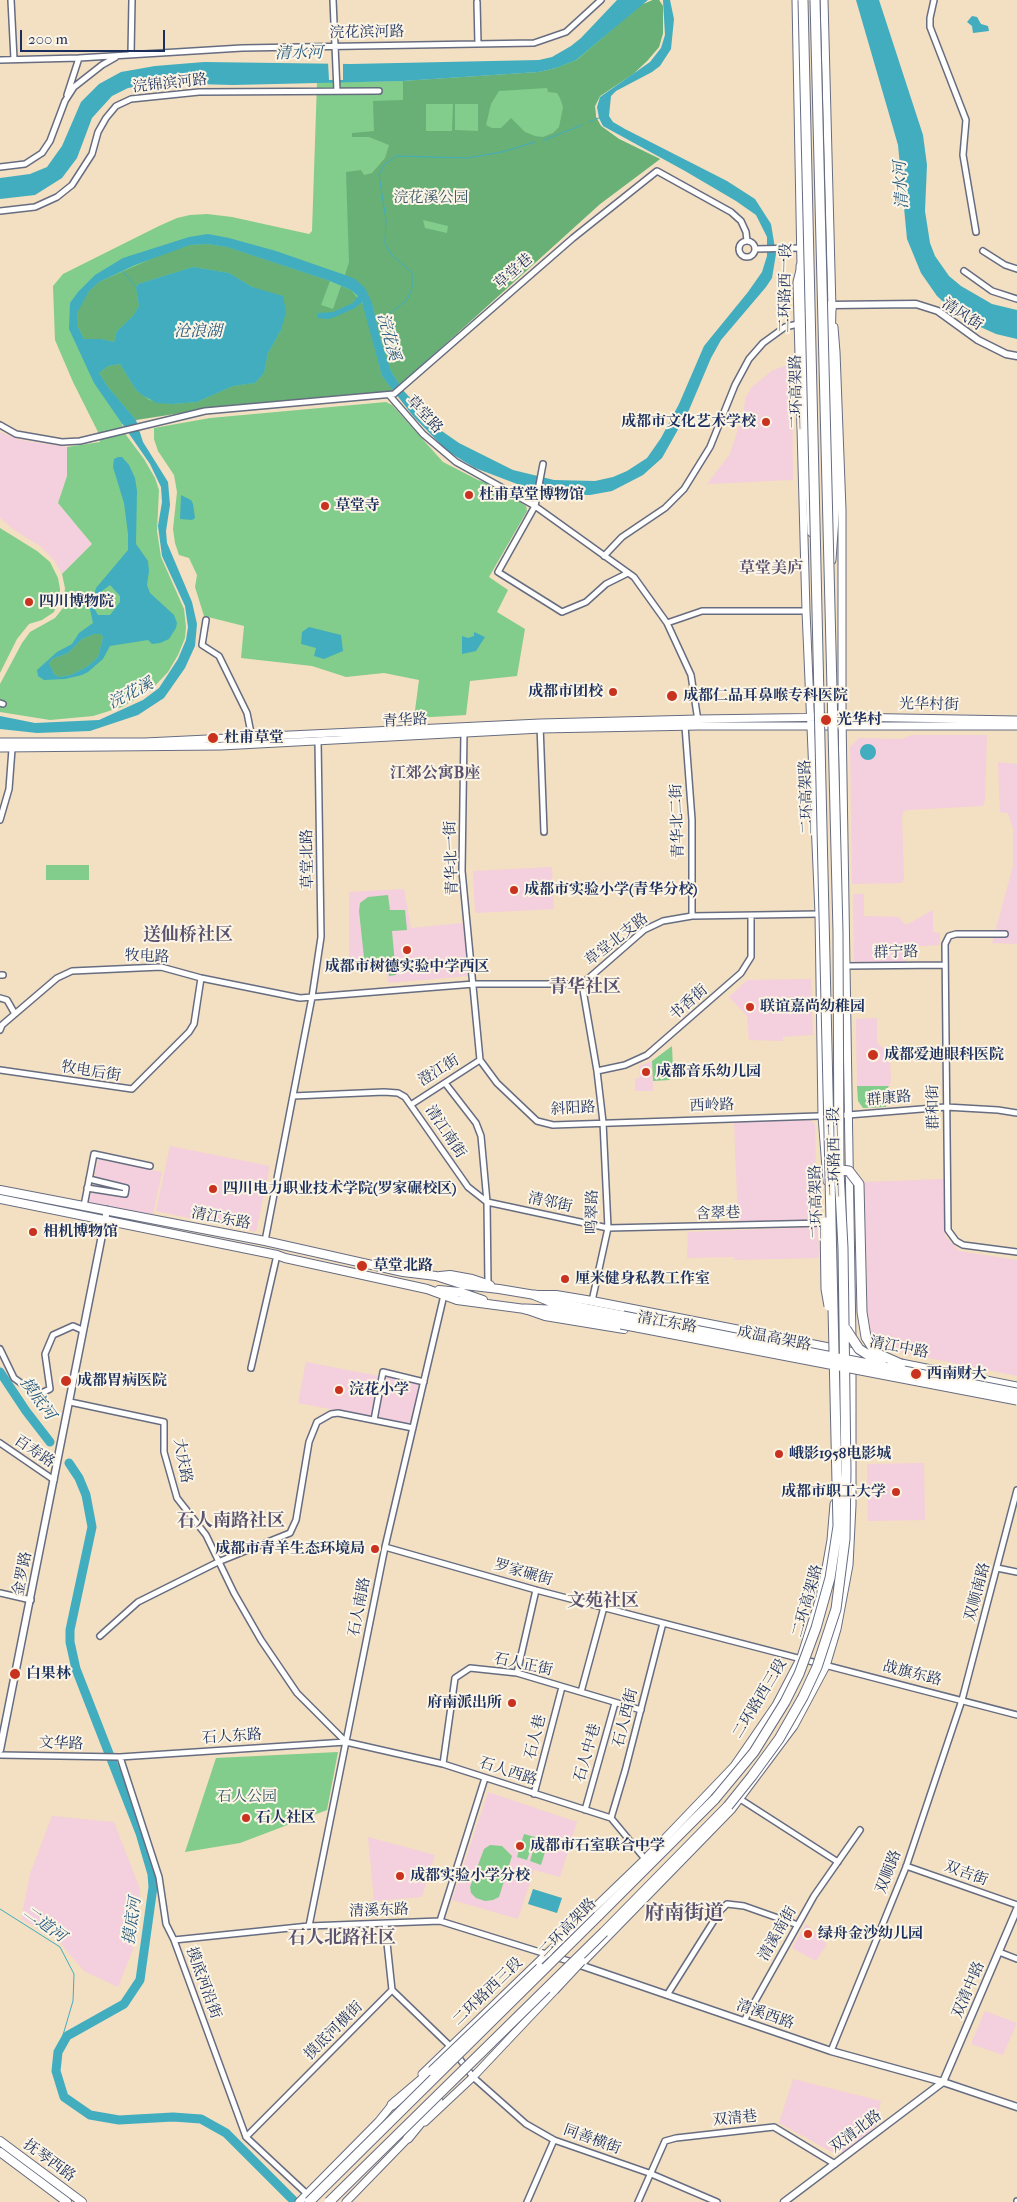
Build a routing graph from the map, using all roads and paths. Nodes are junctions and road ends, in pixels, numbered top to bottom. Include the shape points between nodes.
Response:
1 (11, 0) edge
2 (132, 0) edge
3 (333, 0) edge
4 (602, 0) edge
5 (796, 0) edge
6 (803, 0) edge
7 (815, 0) edge
8 (824, 0) edge
9 (934, 0) edge
10 (477, 2) dead end
11 (478, 44) junction
12 (334, 46) junction
13 (131, 54) junction
14 (119, 56) junction
15 (79, 58) junction
16 (14, 59) junction
17 (0, 60) edge
18 (337, 91) junction
19 (379, 91) dead end
20 (65, 101) junction
21 (0, 167) edge
22 (0, 211) edge
23 (976, 232) dead end
24 (747, 241) junction
25 (801, 248) junction
26 (755, 249) junction
27 (984, 251) dead end
28 (801, 266) junction
29 (1017, 269) edge
30 (964, 271) dead end
31 (1017, 299) edge
32 (831, 305) junction
33 (798, 324) junction
34 (1017, 356) edge
35 (392, 395) junction
36 (0, 425) edge
37 (543, 464) dead end
38 (535, 506) junction
39 (604, 556) junction
40 (815, 570) junction
41 (628, 573) junction
42 (829, 577) junction
43 (806, 611) junction
44 (206, 620) dead end
45 (667, 623) junction
46 (811, 717) junction
47 (842, 717) junction
48 (1017, 720) edge
49 (698, 722) junction
50 (812, 725) junction
51 (842, 725) junction
52 (540, 726) junction
53 (685, 726) junction
54 (1017, 726) edge
55 (464, 732) junction
56 (252, 738) junction
57 (318, 740) junction
58 (0, 742) edge
59 (0, 748) edge
60 (12, 749) junction
61 (0, 820) edge
62 (544, 832) dead end
63 (819, 914) junction
64 (692, 916) junction
65 (751, 916) junction
66 (1005, 934) dead end
67 (945, 965) junction
68 (846, 966) junction
69 (201, 978) junction
70 (474, 984) junction
71 (582, 984) junction
72 (312, 997) junction
73 (0, 998) edge
74 (15, 1014) junction
75 (0, 1030) edge
76 (480, 1060) junction
77 (0, 1070) edge
78 (597, 1071) junction
79 (445, 1082) junction
80 (293, 1096) junction
81 (412, 1104) junction
82 (946, 1107) junction
83 (1017, 1113) edge
84 (848, 1115) junction
85 (822, 1116) junction
86 (603, 1122) junction
87 (150, 1166) dead end
88 (89, 1179) junction
89 (87, 1188) junction
90 (0, 1190) edge
91 (0, 1199) edge
92 (487, 1202) junction
93 (84, 1206) junction
94 (107, 1210) junction
95 (105, 1219) junction
96 (829, 1222) junction
97 (608, 1228) junction
98 (264, 1241) junction
99 (1017, 1252) edge
100 (277, 1255) junction
101 (436, 1276) junction
102 (488, 1284) junction
103 (499, 1288) junction
104 (427, 1289) junction
105 (444, 1295) junction
106 (535, 1295) junction
107 (592, 1301) junction
108 (497, 1304) junction
109 (525, 1309) junction
110 (622, 1320) junction
111 (844, 1325) junction
112 (82, 1330) junction
113 (834, 1348) junction
114 (0, 1349) edge
115 (852, 1352) junction
116 (902, 1364) junction
117 (833, 1367) junction
118 (251, 1368) dead end
119 (853, 1370) junction
120 (424, 1382) junction
121 (1017, 1386) edge
122 (1017, 1393) edge
123 (70, 1402) junction
124 (1017, 1402) edge
125 (374, 1420) junction
126 (413, 1428) junction
127 (0, 1444) edge
128 (54, 1480) junction
129 (1017, 1490) edge
130 (385, 1547) junction
131 (218, 1562) junction
132 (998, 1568) junction
133 (1017, 1572) edge
134 (536, 1590) junction
135 (0, 1592) edge
136 (31, 1600) junction
137 (604, 1607) junction
138 (663, 1623) junction
139 (100, 1636) dead end
140 (801, 1658) junction
141 (826, 1666) junction
142 (517, 1674) junction
143 (562, 1687) junction
144 (581, 1692) junction
145 (962, 1700) junction
146 (616, 1703) junction
147 (641, 1710) junction
148 (1017, 1715) edge
149 (346, 1742) junction
150 (0, 1750) edge
151 (0, 1755) edge
152 (120, 1757) junction
153 (443, 1764) junction
154 (485, 1778) junction
155 (534, 1794) junction
156 (740, 1799) junction
157 (585, 1810) junction
158 (611, 1818) junction
159 (860, 1830) dead end
160 (645, 1858) junction
161 (838, 1862) junction
162 (906, 1866) junction
163 (1017, 1907) edge
164 (598, 1916) junction
165 (440, 1920) junction
166 (385, 1924) junction
167 (798, 1925) junction
168 (309, 1926) junction
169 (604, 1932) junction
170 (174, 1940) junction
171 (999, 1952) junction
172 (546, 1954) junction
173 (1017, 1959) edge
174 (580, 1965) junction
175 (392, 1990) junction
176 (667, 1995) junction
177 (744, 2021) junction
178 (452, 2046) junction
179 (831, 2051) junction
180 (473, 2077) junction
181 (943, 2082) junction
182 (392, 2105) junction
183 (1017, 2107) edge
184 (246, 2137) junction
185 (408, 2138) junction
186 (554, 2140) junction
187 (0, 2141) edge
188 (0, 2152) edge
189 (835, 2164) junction
190 (651, 2174) junction
191 (308, 2198) edge
192 (67, 2202) edge
193 (82, 2202) edge
194 (300, 2202) edge
195 (329, 2202) edge
196 (346, 2202) edge
197 (527, 2202) edge
198 (638, 2202) edge
199 (717, 2202) edge
200 (784, 2202) edge

1 - 16 street
2 - 13 street
3 - 12 street
4 - 11 street, 浣花滨河路 via 566,32 551,38 534,43
5 - 25 main road, 二环路西一段
6 - 40 highway, 二环高架路, bridge
7 - 42 highway, 二环高架路, bridge
8 - 32 main road
9 - 23 street via 930,28 966,120 963,155
10 - 11 street
11 - 12 street, 浣花滨河路
12 - 13 street, 浣花滨河路
12 - 18 street
13 - 14 street, 浣花滨河路
14 - 15 street, 浣花滨河路
14 - 20 street, 浣花滨河路 via 88,75 74,87
15 - 16 street, 浣花滨河路
15 - 20 street, 浣花滨河路
16 - 17 street, 浣花滨河路
18 - 19 street, 浣锦滨河路
18 - 22 street, 浣锦滨河路 via 199,92 131,99 116,106 106,118 92,154 72,185 57,197 35,207
20 - 21 street, 浣花滨河路 via 42,152 25,164
24 - 26 street
24 - 26 street via 739,247 741,254 750,257
24 - 35 street, 草堂巷 via 741,222 731,212 657,171 572,238
25 - 26 street
25 - 28 main road, 二环路西一段
27 - 29 street
28 - 33 main road, 二环路西一段 via 797,282
28 - 40 highway, bridge via 810,518
30 - 31 street via 992,291
32 - 34 street, 清风街 via 916,304 938,311 978,340
32 - 42 highway, bridge via 835,503
32 - 47 main road via 842,510
33 - 39 street via 785,327 763,343 749,359 710,447 684,489 665,508 622,537
33 - 43 main road, 二环路西一段
35 - 36 street, 草堂路 via 205,411 80,441 62,442 16,434
35 - 38 street, 草堂路 via 438,448 469,470
37 - 38 street
38 - 39 street, 草堂路
38 - 41 street via 498,572 562,612 586,602 606,584
39 - 41 street, 草堂路
40 - 113 highway, 二环高架路, bridge
41 - 45 street, 草堂路
42 - 111 highway, 二环高架路, bridge
43 - 45 street via 702,611
43 - 46 main road, 二环路西一段
44 - 56 street via 202,645 219,656 247,713
45 - 49 street, 草堂路 via 691,676
46 - 47 main road, 光华村街
46 - 49 main road, 青华路
46 - 50 main road, 二环路西一段
47 - 48 main road, 光华村街
47 - 51 main road
49 - 50 main road, 青华路
49 - 52 main road, 青华路
49 - 53 main road, 青华路
50 - 51 main road, 光华村街
50 - 63 main road, 二环路西二段
51 - 54 main road, 光华村街
51 - 68 main road, 二环路西二段
52 - 53 main road, 青华路
52 - 55 main road, 青华路
52 - 56 main road, 青华路
52 - 62 street
53 - 64 street, 青华北二街 via 692,820
55 - 57 main road, 青华路
55 - 70 street, 青华北一街 via 462,871
56 - 58 main road, 青华路
57 - 60 main road, 青华路 via 154,748
57 - 72 street, 草堂北路 via 322,925
59 - 60 main road, 青华路
60 - 61 street via 9,789
63 - 65 street, 草堂北支路
63 - 85 main road, 二环路西二段
64 - 65 street, 草堂北支路
64 - 71 street, 草堂北支路 via 671,918 652,925
65 - 78 street, 书香街 via 751,957 741,972 647,1055 625,1065
66 - 67 street, 群和街 via 949,936 945,944
67 - 68 street, 群宁路
67 - 82 street, 群和街
68 - 84 main road, 二环路西二段
69 - 72 street, 牧电路 via 300,998
69 - 74 street, 牧电路 via 161,967 72,971 57,978
69 - 77 street, 牧电后街 via 194,1024 132,1089
70 - 71 street, 草堂北支路
70 - 72 street, 草堂北支路
70 - 76 street
71 - 78 street, 斜阳路
72 - 80 street, 草堂北路
73 - 74 street via 7,1000
74 - 75 street, 牧电路
76 - 79 street, 澄江街
76 - 86 street, 斜阳路 via 497,1083 537,1121 553,1125
78 - 86 street, 斜阳路
79 - 81 street, 澄江街
79 - 92 street via 476,1123 481,1136
80 - 81 street, 清江南街 via 384,1092 398,1094
80 - 98 street, 草堂北路
81 - 92 street, 清江南街 via 468,1187
82 - 83 street, 群康路
82 - 84 street, 群康路
82 - 99 street, 群和街 via 948,1230 963,1245
84 - 85 street, 群康路
84 - 115 main road, 二环路西二段
85 - 86 street, 西岭路
85 - 96 main road, 二环路西二段
86 - 97 street, 鸣翠路
87 - 88 street via 94,1154
88 - 89 street
88 - 89 street via 126,1188 125,1194
89 - 93 street
90 - 93 main road, 清江东路
91 - 95 main road, 清江东路
92 - 97 street, 清邻街
92 - 102 street
93 - 94 main road, 清江东路
94 - 95 street
94 - 98 main road, 清江东路
95 - 100 main road, 清江东路
95 - 112 street
96 - 97 street, 含翠巷
96 - 113 main road, 二环路西二段
97 - 107 street, 鸣翠路
98 - 101 main road, 清江东路 via 402,1272
100 - 104 main road, 清江东路
100 - 118 street
101 - 102 main road, 清江东路 via 450,1275
101 - 103 main road, 清江东路 via 464,1285
102 - 103 main road, 清江东路
103 - 106 main road, 清江东路
104 - 105 main road, 清江东路
104 - 108 main road, 清江东路 via 460,1292
105 - 108 main road, 清江东路 via 457,1300
105 - 120 street, 石人南路
106 - 107 main road, 清江东路
106 - 110 highway, 成温高架路
107 - 113 main road, 清江东路
108 - 109 main road, 清江东路
109 - 110 highway, 成温高架路
109 - 117 main road, 清江东路 via 545,1316
110 - 122 highway, 成温高架路, bridge
110 - 124 highway, 成温高架路, bridge
111 - 116 highway, bridge via 854,1344 864,1353
111 - 169 highway, 二环高架路, bridge via 845,1539 836,1609 817,1667 779,1739 736,1797
112 - 114 street via 73,1326 53,1335 45,1354 50,1389 37,1395 14,1378
112 - 123 street
113 - 115 main road, 清江中路
113 - 116 highway, bridge via 826,1289 825,1186 835,1171 845,1170 854,1175 859,1184 862,1312 866,1337 876,1353
113 - 117 main road, 二环路西二段
113 - 164 highway, 二环高架路, bridge via 838,1526 830,1578 803,1665 754,1752 715,1798
115 - 119 main road, 二环路西二段
115 - 121 main road, 清江中路
116 - 121 highway
117 - 119 main road, 清江中路
117 - 140 main road, 二环路西二段 via 835,1460 831,1540 820,1597
119 - 124 main road, 清江中路
119 - 141 main road, 二环路西二段 via 849,1565 838,1630
120 - 125 street via 383,1372
120 - 126 street, 石人南路
123 - 128 street, 金罗路
123 - 131 street, 大庆路 via 164,1422 164,1452 177,1498 206,1535
125 - 126 street
125 - 131 street via 338,1413 317,1422 309,1442 296,1520 290,1533
126 - 130 street, 石人南路
127 - 128 street, 百寿路
128 - 136 street, 金罗路
129 - 132 street, 双顺南路
130 - 134 street, 罗家碾街
130 - 149 street, 石人南路
131 - 139 street via 138,1602
131 - 149 street, 大庆路 via 261,1640 297,1693
132 - 133 street
132 - 145 street, 双顺南路
134 - 137 street, 罗家碾街
134 - 142 street
135 - 136 street
136 - 150 street, 金罗路
137 - 138 street, 罗家碾街
137 - 144 street
138 - 140 street, 罗家碾街
138 - 147 street, 石人西街
140 - 141 street, 战旗东路
140 - 160 main road, 二环路西三段 via 776,1705 734,1766
141 - 145 street, 战旗东路
141 - 156 main road via 794,1726
142 - 143 street, 石人正街
142 - 153 street, 石人正街 via 470,1668 455,1678
143 - 144 street, 石人正街
143 - 155 street, 石人巷
144 - 146 street, 石人正街
145 - 148 street, 战旗东路
145 - 162 street, 双顺路
146 - 147 street, 石人正街
146 - 157 street, 石人中巷
147 - 158 street, 石人西街
149 - 152 street, 石人东路
149 - 153 street, 石人西路
149 - 168 street, 石人南路
151 - 152 street, 文华路
152 - 170 street, 摸底河沿街 via 159,1877 166,1924
153 - 154 street, 石人西路
154 - 155 street, 石人西路
154 - 165 street
155 - 157 street, 石人西路
156 - 161 street
156 - 174 main road
157 - 158 street, 石人西路
158 - 160 street
159 - 161 street, 清溪南街
160 - 172 main road, 二环路西三段
161 - 167 street, 清溪南街
162 - 163 street, 双吉街
162 - 179 street, 双顺路
163 - 171 street, 双清中路
164 - 182 highway, bridge
164 - 191 highway, 二环高架路, bridge
165 - 166 street, 清溪东路
165 - 172 street, 清溪东路
166 - 168 street, 清溪东路
166 - 175 street
167 - 176 street via 744,1906 727,1904
167 - 177 street, 清溪南街
168 - 170 street, 清溪东路
169 - 185 highway, bridge via 574,1971 438,2101
169 - 195 highway, 二环高架路, bridge
170 - 184 street, 摸底河沿街
171 - 173 street
171 - 181 street, 双清中路
172 - 174 street, 清溪东路
172 - 178 main road, 二环路西三段
174 - 176 street, 清溪西路
174 - 180 main road
175 - 178 street, 同善横街
175 - 184 street, 摸底河横街
176 - 177 street, 清溪西路
177 - 179 street, 清溪西路
178 - 180 street, 同善横街
178 - 182 main road, 二环路西三段
179 - 181 street, 清溪西路
180 - 185 main road
180 - 186 street, 同善横街 via 526,2124
181 - 183 street, 清溪西路
181 - 189 street, 双清北路
182 - 191 main road, 二环路西三段
184 - 191 street, 摸底河沿街
185 - 196 main road
186 - 190 street, 同善横街
186 - 197 street
187 - 193 main road, 抚琴西路
188 - 192 main road, 抚琴西路
189 - 190 street, 双清巷 via 774,2127 665,2141
189 - 200 street, 双清北路
190 - 198 street
190 - 199 street, 同善横街
191 - 194 main road, 二环路西三段

